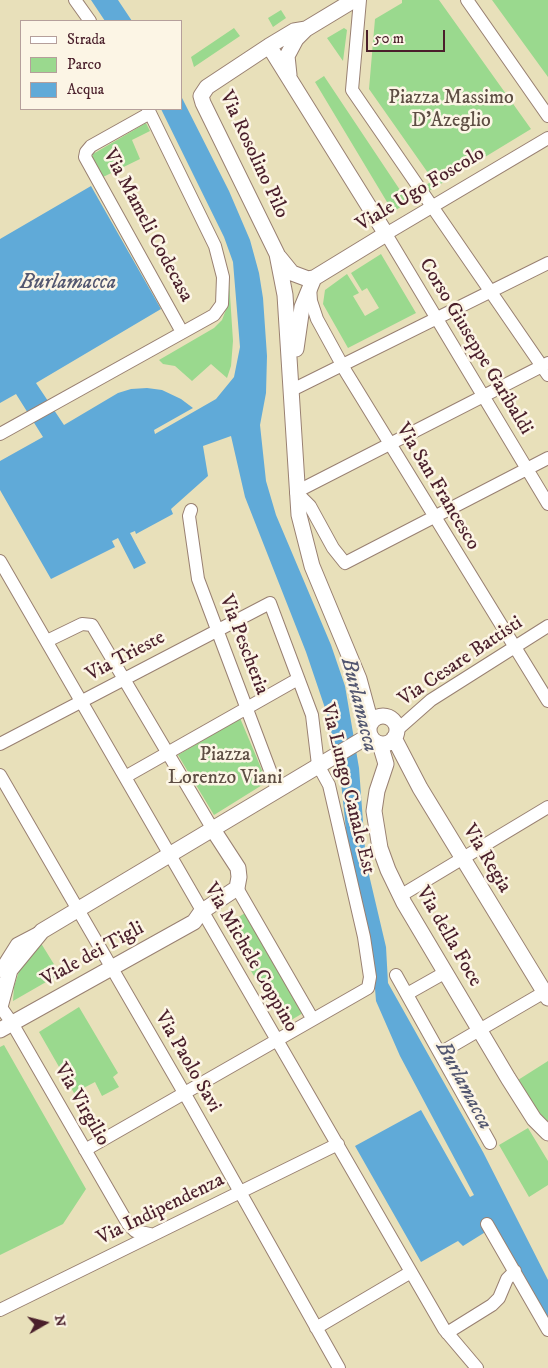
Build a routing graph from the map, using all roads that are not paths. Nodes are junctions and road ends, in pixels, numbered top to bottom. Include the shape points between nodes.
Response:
1 (75, 0) edge
2 (354, 0) edge
3 (360, 0) edge
4 (467, 0) edge
5 (89, 20) edge
6 (306, 28) junction
7 (269, 46) junction
8 (290, 81) junction
9 (149, 111) edge
10 (548, 116) edge
11 (548, 138) edge
12 (432, 206) junction
13 (386, 234) junction
14 (277, 254) junction
15 (548, 263) edge
16 (312, 282) junction
17 (490, 292) junction
18 (436, 318) junction
19 (182, 332) junction
20 (342, 364) junction
21 (546, 368) edge
22 (292, 390) junction
23 (484, 397) junction
24 (3, 434) edge
25 (390, 445) junction
26 (548, 458) edge
27 (527, 469) junction
28 (296, 492) junction
29 (548, 504) edge
30 (191, 510) dead end
31 (434, 518) junction
32 (323, 531) junction
33 (307, 551) junction
34 (0, 561) edge
35 (270, 603) joint
36 (548, 626) edge
37 (218, 630) junction
38 (47, 642) junction
39 (514, 647) junction
40 (124, 679) junction
41 (298, 679) junction
42 (359, 679) junction
43 (82, 701) junction
44 (548, 701) edge
45 (247, 707) junction
46 (379, 735) junction
47 (0, 744) edge
48 (168, 752) junction
49 (320, 764) junction
50 (0, 775) edge
51 (125, 777) junction
52 (278, 789) junction
53 (548, 807) edge
54 (212, 828) junction
55 (169, 855) junction
56 (463, 859) junction
57 (237, 888) junction
58 (400, 896) junction
59 (77, 911) junction
60 (201, 912) junction
61 (42, 931) junction
62 (110, 968) junction
63 (0, 971) edge
64 (446, 972) junction
65 (396, 975) dead end
66 (547, 993) edge
67 (407, 994) junction
68 (0, 1006) edge
69 (312, 1018) junction
70 (6, 1027) edge
71 (480, 1030) junction
72 (275, 1040) junction
73 (440, 1053) junction
74 (185, 1094) junction
75 (548, 1132) edge
76 (490, 1143) dead end
77 (338, 1144) junction
78 (85, 1150) junction
79 (239, 1194) junction
80 (128, 1224) junction
81 (487, 1224) dead end
82 (150, 1234) junction
83 (126, 1247) junction
84 (411, 1272) junction
85 (515, 1272) junction
86 (0, 1310) edge
87 (316, 1328) junction
88 (548, 1330) edge
89 (447, 1333) junction
90 (339, 1368) edge
91 (477, 1368) edge

1 - 5 street
2 - 6 street
3 - 12 street via 352,90
4 - 10 street
6 - 7 street
6 - 8 street via 289,49
7 - 8 street
7 - 14 street, Via Rosolino Pilo via 207,87 201,96
8 - 13 street
9 - 19 street via 208,228 223,277 223,297 218,312
9 - 19 street, Via Mameli Codecasa via 91,146 85,157
11 - 12 street, Viale Ugo Foscolo
12 - 13 street, Viale Ugo Foscolo
12 - 17 street
13 - 16 street, Viale Ugo Foscolo
13 - 18 street, Corso Giuseppe Garibaldi
14 - 16 street, Via Rosolino Pilo via 296,276
14 - 22 street, Via Rosolino Pilo via 285,295
15 - 17 street
16 - 20 street, Via San Francesco via 315,314
16 - 22 street, Via Rosolino Pilo via 299,321
17 - 18 street
17 - 21 street
18 - 20 street
18 - 23 street, Corso Giuseppe Garibaldi
19 - 24 street
20 - 22 street
20 - 25 street, Via San Francesco
21 - 23 street
22 - 28 street, Via Rosolino Pilo
23 - 25 street
23 - 27 street, Corso Giuseppe Garibaldi
25 - 28 street
25 - 31 street, Via San Francesco
26 - 27 street
27 - 29 street, Corso Giuseppe Garibaldi
27 - 31 street
28 - 32 street via 310,506
28 - 33 street, Via Rosolino Pilo
30 - 37 street, Via Pescheria via 195,566
31 - 32 street via 345,563
31 - 39 street, Via San Francesco
32 - 33 street
33 - 42 street, Via Rosolino Pilo
34 - 38 street, Via Michele Coppino
35 - 37 street, Via Trieste
35 - 41 street, Via Lungo Canale Est
36 - 39 street, Via Cesare Battisti
37 - 40 street, Via Trieste
37 - 45 street, Via Pescheria
38 - 40 street via 90,623
38 - 43 street, Via Michele Coppino
39 - 44 street, Via San Francesco
39 - 46 street, Via Cesare Battisti
40 - 43 street, Via Trieste
40 - 48 street
41 - 45 street
41 - 49 street, Via Lungo Canale Est via 312,715
42 - 46 street, Via Rosolino Pilo
42 - 46 street, Via Rosolino Pilo via 385,716 394,722
43 - 47 street, Via Trieste
43 - 51 street, Via Michele Coppino
45 - 48 street
45 - 52 street, Via Pescheria
46 - 49 street
46 - 56 street, Via Regia via 411,773
46 - 58 street, Via della Foce via 386,764 375,798 375,816 384,859
48 - 51 street
48 - 54 street
49 - 52 street
49 - 69 street, Via Lungo Canale Est via 328,785 364,937 370,977 368,988
50 - 59 street, Via Paolo Savi
51 - 55 street, Via Michele Coppino
52 - 54 street
53 - 56 street
54 - 55 street
54 - 57 street via 238,868
55 - 59 street
55 - 60 street, Via Michele Coppino
56 - 58 street
56 - 66 street, Via Regia
57 - 60 street, Viale dei Tigli
57 - 69 street
58 - 64 street, Via della Foce
59 - 61 street
59 - 62 street, Via Paolo Savi
60 - 62 street, Viale dei Tigli via 194,922
60 - 72 street, Via Michele Coppino
61 - 63 street via 17,944
61 - 68 street via 10,970
62 - 70 street, Viale dei Tigli
62 - 74 street, Via Paolo Savi
64 - 67 street
64 - 71 street, Via della Foce
65 - 67 street
66 - 71 street
67 - 73 street
68 - 70 street, Via Virgilio
69 - 72 street
70 - 78 street, Via Virgilio
71 - 73 street
71 - 75 street, Via della Foce via 534,1119
72 - 74 street
72 - 77 street, Via Michele Coppino
73 - 76 street
74 - 78 street
74 - 79 street, Via Paolo Savi
77 - 79 street, Via Indipendenza
77 - 84 street, Via Michele Coppino
78 - 80 street, Via Virgilio
79 - 82 street, Via Indipendenza
79 - 87 street, Via Paolo Savi
80 - 82 street via 135,1231
80 - 83 street
81 - 85 street
82 - 83 street, Via Indipendenza
83 - 86 street, Via Indipendenza
84 - 87 street
84 - 89 street, Via Michele Coppino
85 - 88 street
85 - 89 street via 507,1279 499,1298 492,1305
87 - 90 street, Via Paolo Savi
89 - 91 street, Via Michele Coppino

